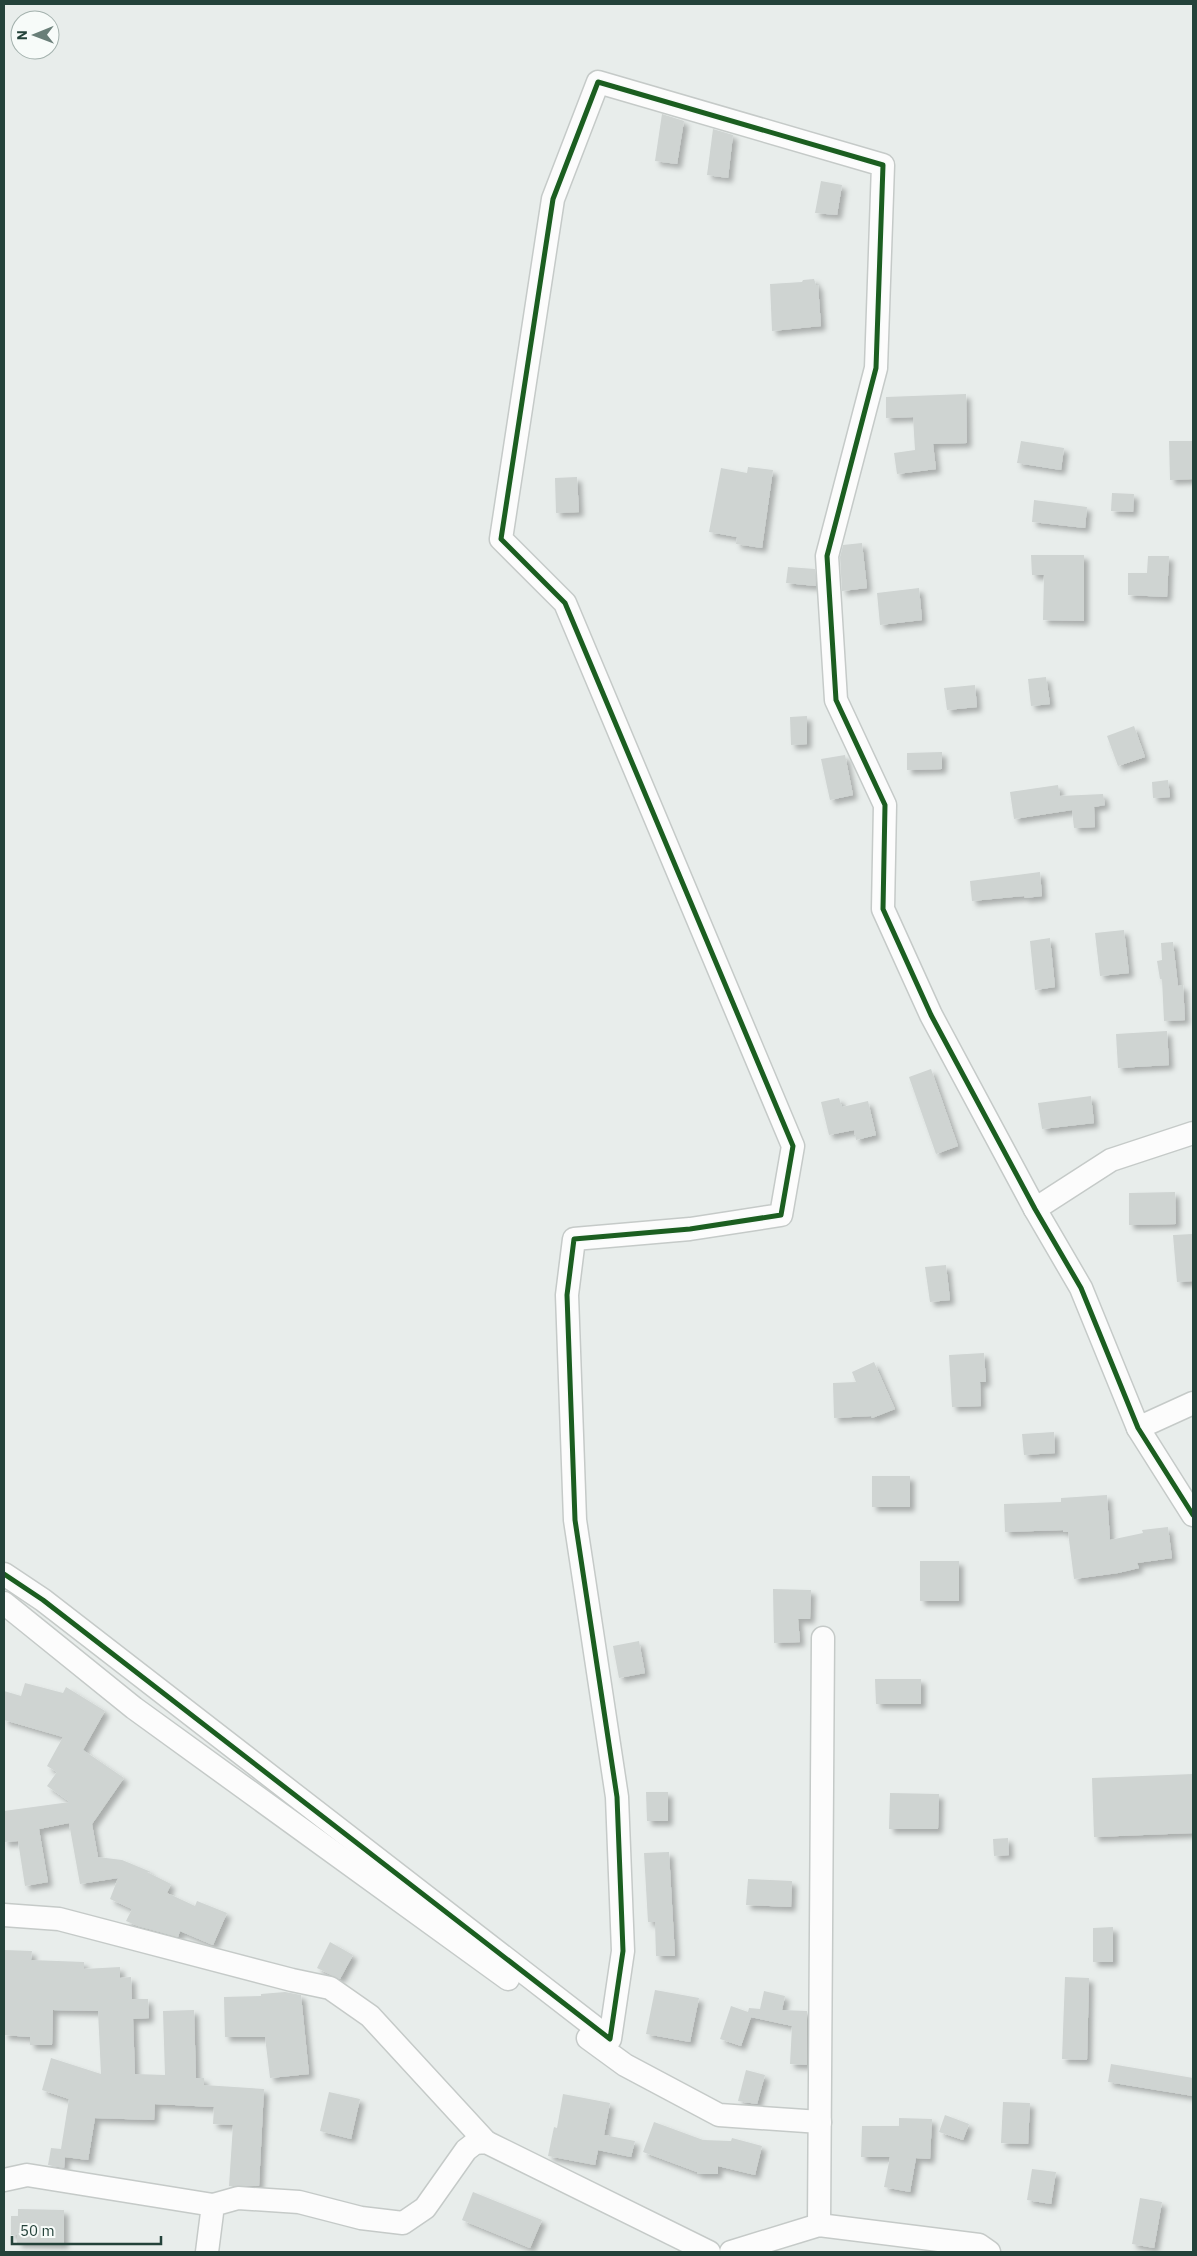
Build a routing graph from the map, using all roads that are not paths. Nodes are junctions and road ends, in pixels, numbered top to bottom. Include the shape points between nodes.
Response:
1 (1193, 1133) edge
2 (1035, 1209) junction
3 (1193, 1403) edge
4 (1138, 1428) junction
5 (1193, 1515) edge
6 (4, 1574) edge
7 (4, 1603) edge
8 (823, 1638) dead end
9 (4, 1915) edge
10 (820, 2122) junction
11 (486, 2142) junction
12 (4, 2180) edge
13 (213, 2205) junction
14 (819, 2224) junction
15 (207, 2252) edge
16 (709, 2252) edge
17 (731, 2252) edge
18 (989, 2252) edge

1 - 2 street via 1111,1160
2 - 4 street via 1081,1288
2 - 6 street via 931,1016 883,909 885,805 836,700 827,556 876,368 883,166 598,82 553,200 501,539 565,603 793,1146 781,1215 690,1230 574,1239 567,1295 575,1520 617,1797 623,1951 610,2039 43,1600
3 - 4 street
4 - 5 street
7 - 10 street via 134,1708 625,2065 719,2115
8 - 10 street
9 - 11 street via 59,1919 330,1988 370,2016
10 - 14 street
11 - 13 street via 475,2142 466,2150 425,2208 403,2223 361,2218 299,2202 238,2198
11 - 16 street
12 - 13 street via 27,2175
13 - 15 street
14 - 17 street
14 - 18 street via 979,2245

